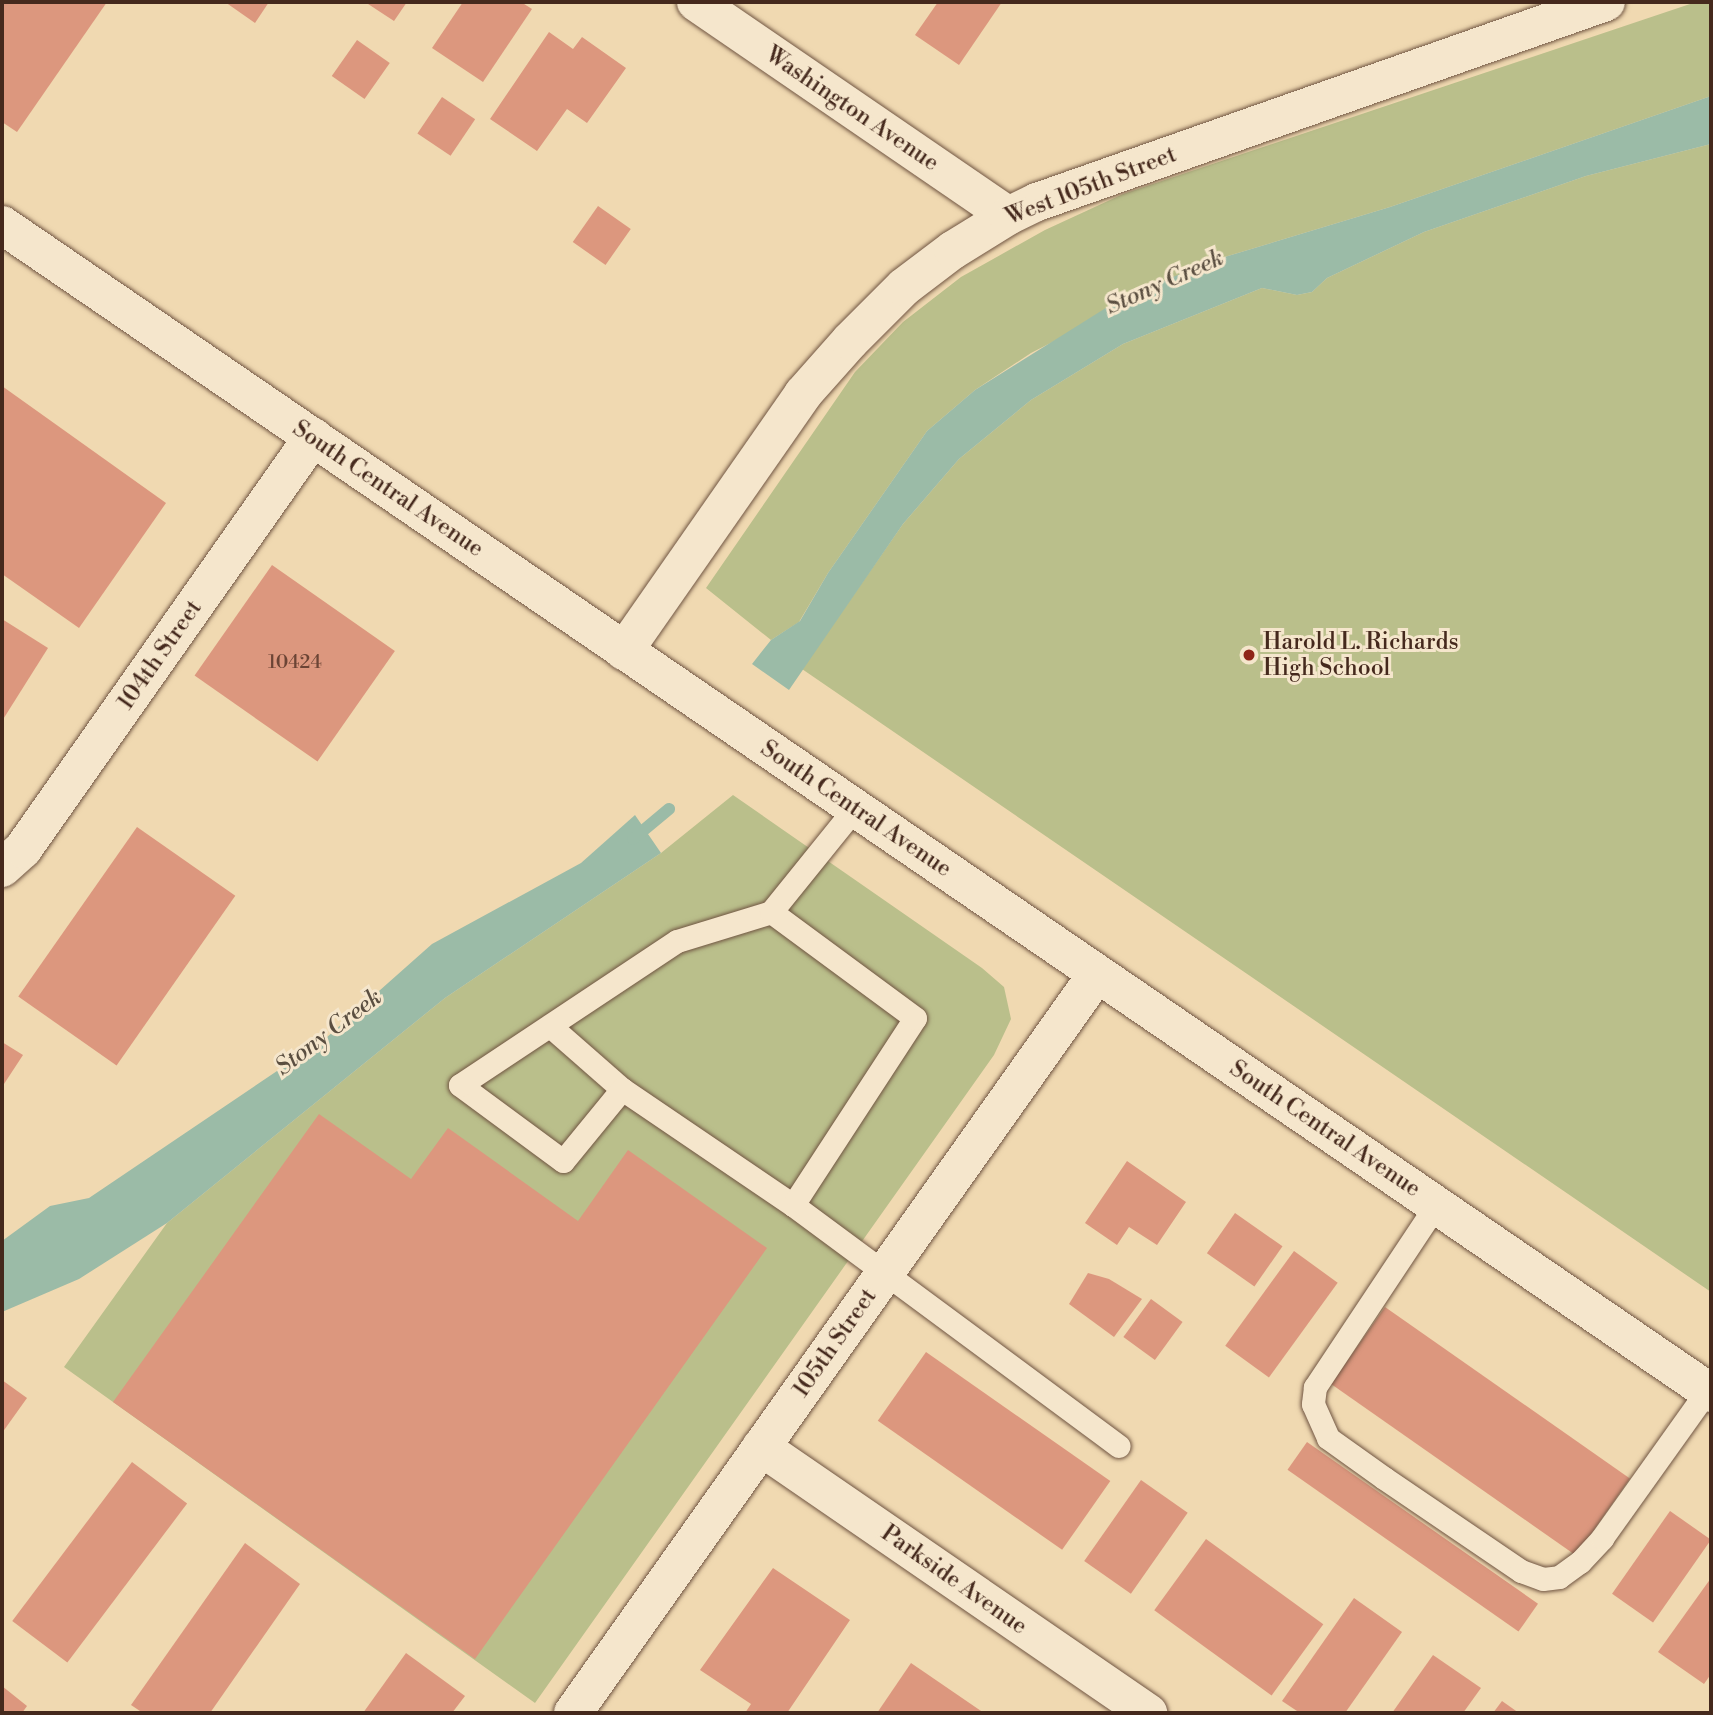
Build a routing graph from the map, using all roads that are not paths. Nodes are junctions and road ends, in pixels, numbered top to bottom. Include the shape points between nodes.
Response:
1 (696, 2) edge
2 (1606, 2) edge
3 (1543, 13) edge
4 (1008, 215) junction
5 (2, 225) edge
6 (313, 437) junction
7 (624, 651) junction
8 (855, 808) junction
9 (2, 868) edge
10 (771, 912) junction
11 (1097, 974) junction
12 (550, 1026) junction
13 (622, 1089) junction
14 (793, 1205) junction
15 (1436, 1205) junction
16 (886, 1272) junction
17 (1709, 1392) edge
18 (1119, 1446) dead end
19 (761, 1447) junction
20 (1127, 1708) edge
21 (573, 1713) edge

1 - 4 street, Washington Avenue
2 - 3 street, West 105th Street
3 - 4 street, West 105th Street
4 - 7 street, West 105th Street via 904,287 834,358 803,394
5 - 6 street, South Central Avenue
6 - 7 street, South Central Avenue
6 - 9 street, 104th Street via 23,849
7 - 8 street, South Central Avenue
8 - 10 lane
8 - 11 street, South Central Avenue
10 - 12 lane via 677,941
10 - 14 lane via 915,1017
11 - 15 street, South Central Avenue
11 - 16 street, 105th Street
12 - 13 lane
12 - 13 lane via 460,1085 563,1161
13 - 14 lane
14 - 16 lane
15 - 17 street, South Central Avenue
15 - 17 lane via 1315,1387 1313,1404 1328,1438 1407,1493 1521,1571 1543,1579 1559,1577 1602,1538
16 - 18 lane
16 - 19 street, 105th Street
19 - 20 street, Parkside Avenue
19 - 21 street, 105th Street

